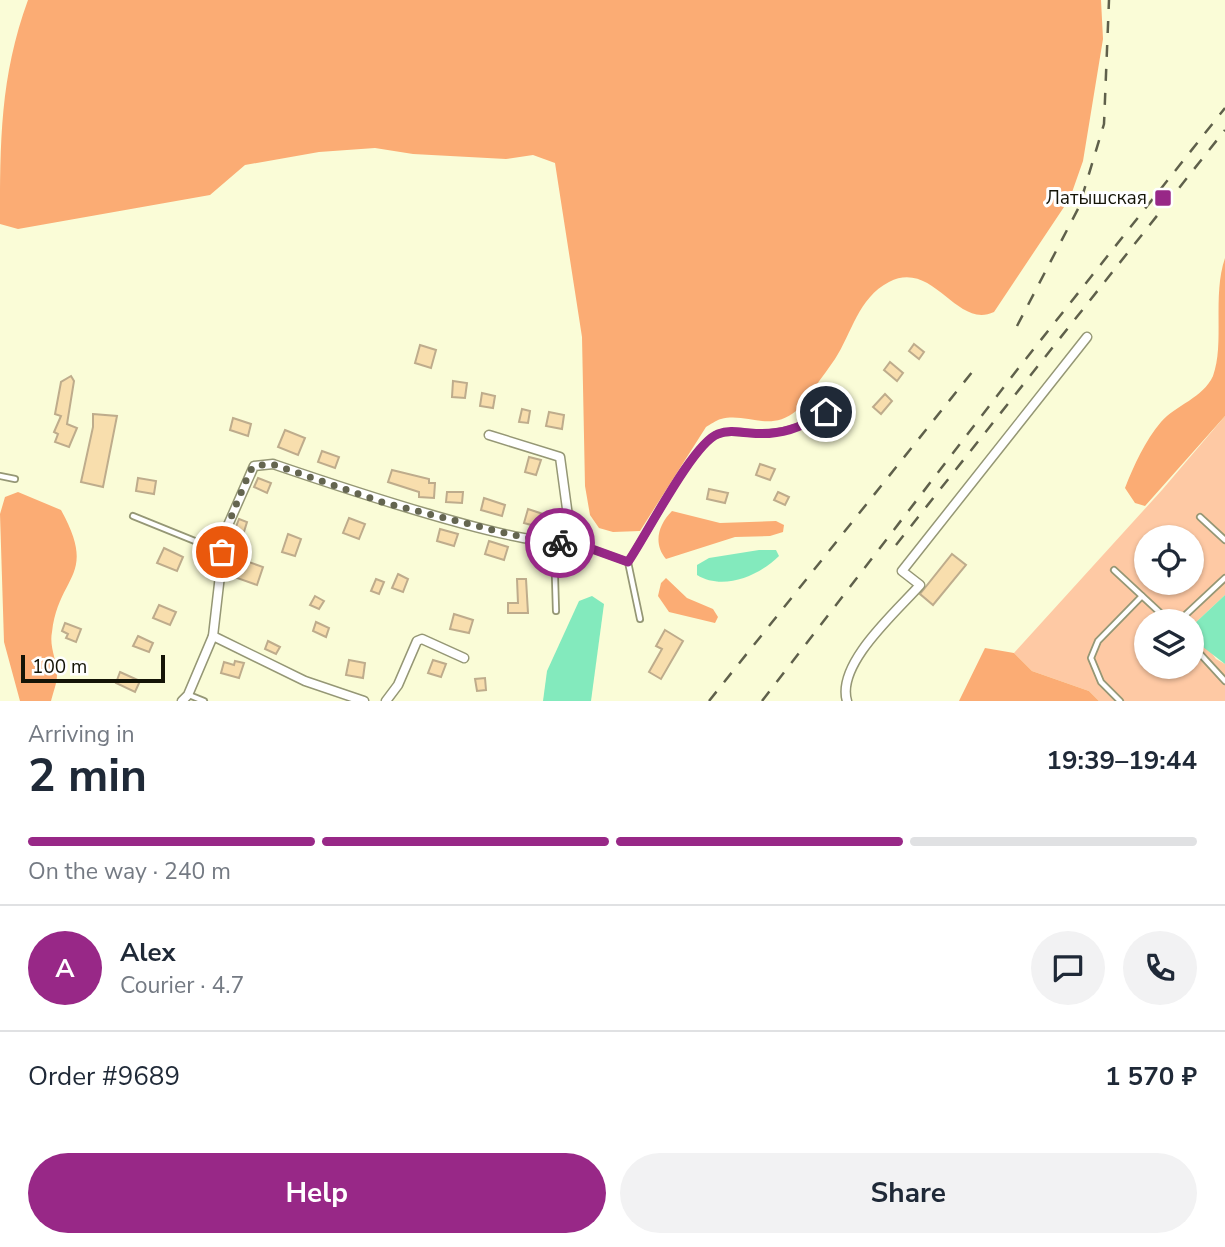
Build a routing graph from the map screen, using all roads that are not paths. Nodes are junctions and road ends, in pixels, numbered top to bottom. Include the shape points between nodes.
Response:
1 (1087, 337) dead end
2 (826, 412) dead end
3 (489, 435) dead end
4 (0, 476) edge
5 (15, 479) dead end
6 (133, 516) dead end
7 (1200, 517) dead end
8 (567, 540) junction
9 (1225, 541) edge
10 (554, 544) junction
11 (222, 552) junction
12 (628, 562) junction
13 (1114, 570) dead end
14 (1225, 578) edge
15 (1142, 596) junction
16 (1156, 609) edge
17 (1192, 609) edge
18 (556, 611) dead end
19 (640, 619) dead end
20 (213, 636) junction
21 (464, 658) dead end
22 (1204, 658) edge
23 (1225, 681) edge
24 (185, 698) edge
25 (204, 701) edge
26 (363, 701) edge
27 (386, 701) edge
28 (847, 701) edge
29 (1120, 701) edge

1 - 28 street via 902,571 920,585 853,664 844,686
2 - 12 lane via 803,427 782,433 715,435 677,480
3 - 8 street via 560,457 570,531
4 - 5 lane
6 - 11 lane
7 - 9 lane
8 - 10 street
8 - 12 lane
10 - 11 street via 385,503 272,464 254,466 250,471 225,532
10 - 18 lane
11 - 20 street
12 - 19 lane
13 - 15 lane
14 - 17 lane
15 - 16 lane
15 - 29 lane via 1098,641 1091,658 1101,682
20 - 24 street
20 - 26 street via 305,681
21 - 27 street via 422,639 417,641
22 - 23 lane
24 - 25 lane

